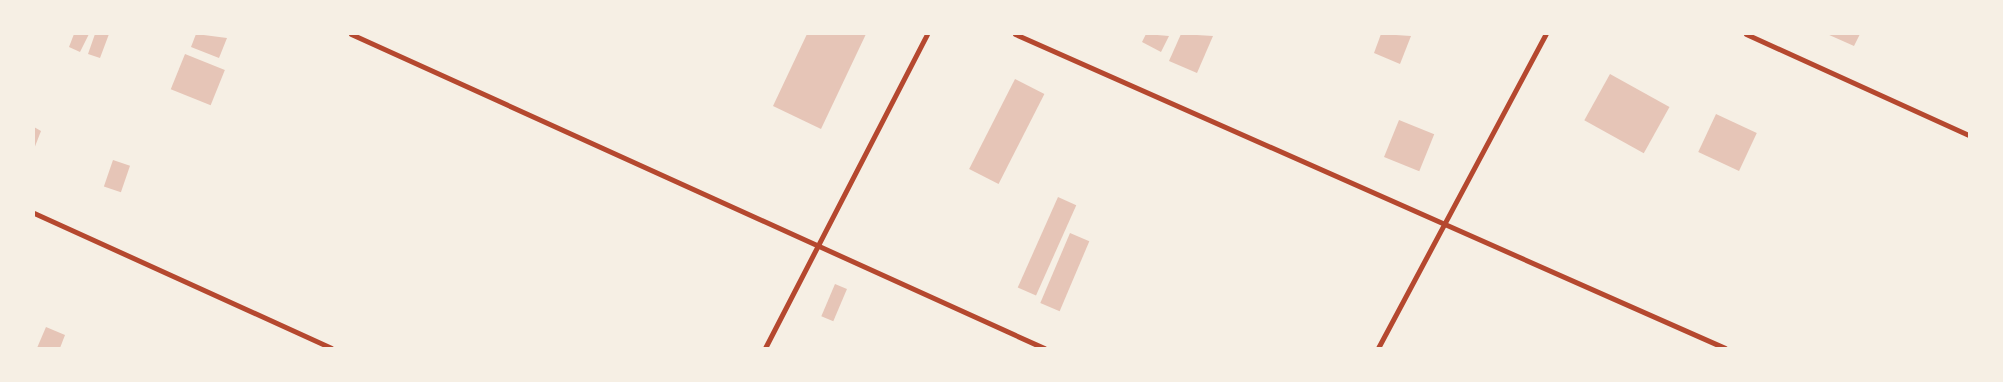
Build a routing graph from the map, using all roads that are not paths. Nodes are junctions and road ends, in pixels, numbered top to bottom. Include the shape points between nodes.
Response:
1 (351, 34) edge
2 (928, 34) edge
3 (1015, 34) edge
4 (1546, 34) edge
5 (1746, 34) edge
6 (1969, 135) edge
7 (34, 213) edge
8 (1445, 224) junction
9 (817, 245) junction
10 (331, 348) edge
11 (765, 348) edge
12 (1044, 348) edge
13 (1378, 348) edge
14 (1724, 348) edge

1 - 9 street
2 - 9 street
3 - 8 street
4 - 8 street
5 - 6 street
7 - 10 street
8 - 13 street
8 - 14 street
9 - 11 street
9 - 12 street

